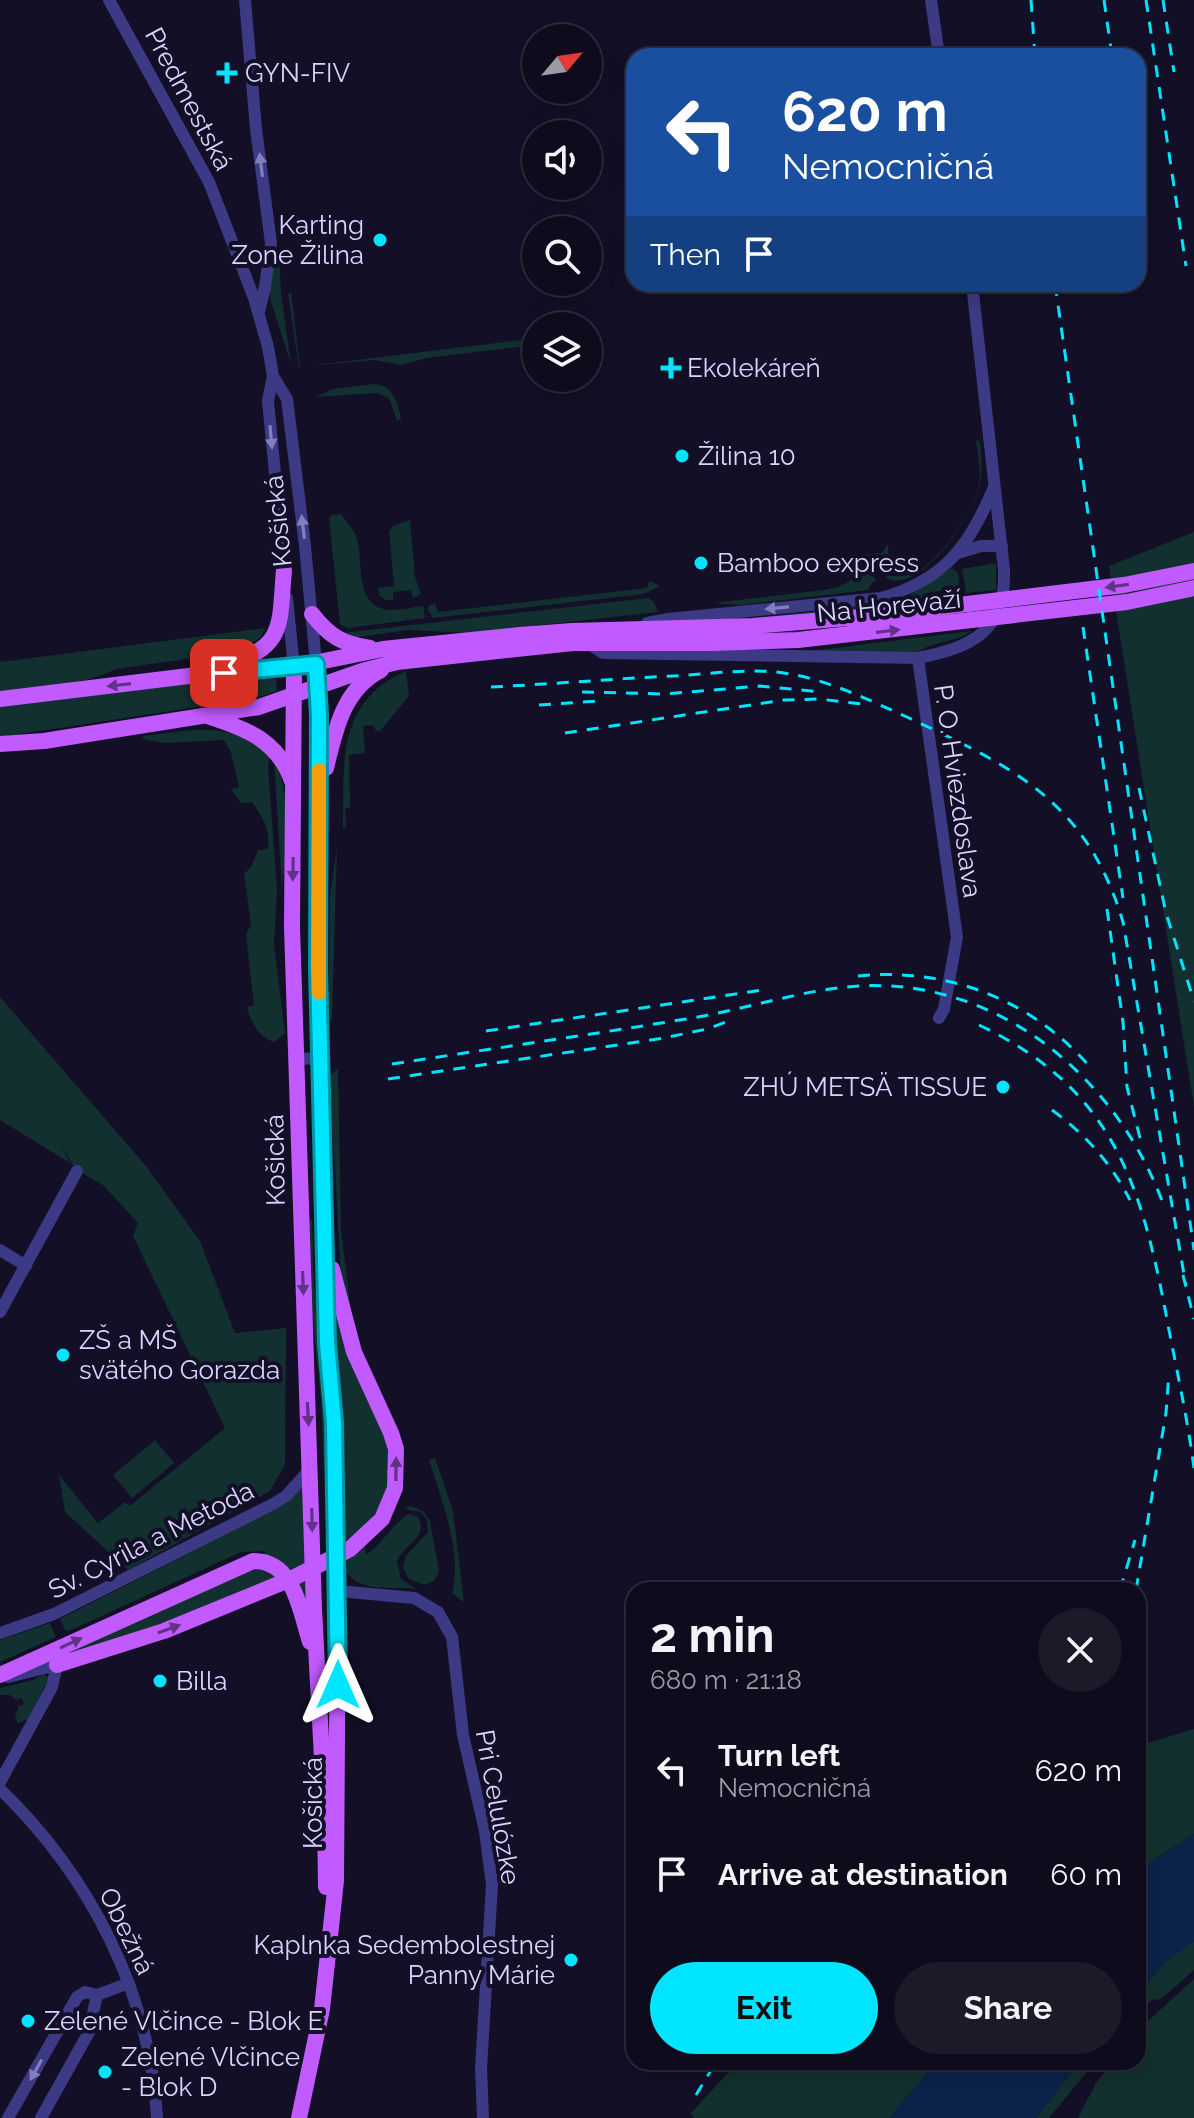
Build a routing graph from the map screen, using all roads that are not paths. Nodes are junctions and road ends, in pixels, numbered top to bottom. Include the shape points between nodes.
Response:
1 (109, 0) edge
2 (245, 0) edge
3 (931, 0) edge
4 (938, 48) edge
5 (973, 292) edge
6 (259, 312) junction
7 (273, 376) junction
8 (995, 484) junction
9 (1002, 546) junction
10 (958, 553) junction
11 (284, 570) junction
12 (1194, 571) edge
13 (1194, 588) edge
14 (1168, 595) junction
15 (1194, 598) edge
16 (312, 614) junction
17 (936, 617) junction
18 (624, 629) junction
19 (587, 642) junction
20 (383, 649) junction
21 (918, 658) junction
22 (397, 662) junction
23 (316, 664) junction
24 (294, 667) junction
25 (197, 675) junction
26 (317, 687) junction
27 (295, 695) junction
28 (0, 699) edge
29 (209, 716) junction
30 (0, 744) edge
31 (295, 791) junction
32 (319, 796) junction
33 (939, 1018) dead end
34 (320, 1058) junction
35 (297, 1059) junction
36 (77, 1171) dead end
37 (324, 1206) junction
38 (300, 1207) junction
39 (325, 1240) junction
40 (0, 1250) edge
41 (26, 1266) junction
42 (0, 1312) edge
43 (311, 1468) junction
44 (313, 1572) junction
45 (338, 1591) junction
46 (0, 1633) edge
47 (317, 1664) junction
48 (57, 1665) junction
49 (0, 1677) edge
50 (0, 1782) edge
51 (0, 1789) edge
52 (331, 1912) junction
53 (129, 1983) junction
54 (97, 1995) junction
55 (12, 2117) edge
56 (41, 2118) edge
57 (157, 2118) edge
58 (299, 2118) edge
59 (483, 2118) edge

1 - 6 street, Predmestská via 209,182
6 -> 2 street via 271,243
3 - 4 street
5 - 8 street, P. O. Hviezdoslava
6 - 7 street, Košická
7 -> 11 street, Košická via 268,401
16 -> 7 street, Košická via 287,399
8 - 9 street, P. O. Hviezdoslava
8 - 10 street, Na Horevaží
9 - 10 street
9 - 21 street, P. O. Hviezdoslava via 1004,591 990,625 964,646
10 -> 18 street, Na Horevaží via 930,577 881,598 668,619
11 - 24 street, Košická
11 - 25 main road via 279,625 272,642 250,658
12 -> 17 main road, Na Horevaží
13 - 14 main road, Na Horevaží
14 - 15 main road
14 - 17 main road, Na Horevaží
16 - 20 main road via 342,643
16 - 23 street, Košická
17 - 18 main road, Na Horevaží
19 -> 17 main road, Na Horevaží via 755,643
18 - 20 main road, Na Horevaží
19 - 21 street, Na Horevaží via 603,653
19 - 22 main road, Na Horevaží
20 - 23 main road, Na Horevaží
21 - 33 street, P. O. Hviezdoslava via 957,937
22 - 26 main road, Na Horevaží
22 - 32 main road, Na Horevaží via 362,683 344,709
23 - 24 main road, Na Horevaží
23 - 26 main road, Košická
24 - 25 main road, Na Horevaží
24 - 27 main road, Košická
25 -> 28 main road
26 - 27 main road, Na Horevaží
26 - 32 main road, Košická
27 - 29 main road, Na Horevaží
27 - 31 main road, Košická
29 - 30 main road, Na Horevaží
29 - 31 main road via 268,743 283,761
31 -> 35 main road, Košická via 292,927
32 - 34 main road, Košická
34 - 35 street
34 - 37 main road, Košická
35 - 38 main road, Košická
36 - 41 street
37 - 38 street
37 - 39 main road, Košická
38 -> 43 main road, Košická
39 - 45 main road, Košická
48 -> 39 main road via 254,1596 328,1562 382,1519 397,1476 396,1449 354,1352
40 - 41 street
41 - 42 street
43 -> 44 main road, Košická
43 - 46 street, Sv. Cyrila a Metoda via 273,1504 54,1614
44 - 45 main road
44 - 47 main road, Košická
45 - 52 main road, Košická via 336,1881
45 - 59 street, Pri Celulózke via 414,1598 438,1612 452,1637 463,1735 492,1885
49 -> 47 main road via 257,1561 286,1576
47 - 52 main road, Košická via 325,1880
48 - 49 street
48 - 50 street via 52,1687
51 - 53 street, Obežná via 75,1877
52 - 58 main road, Košická via 322,2009
53 - 54 street
53 - 57 street, Obežná via 147,2044
54 -> 55 street via 85,1992 77,1997
54 - 56 street via 94,2023

